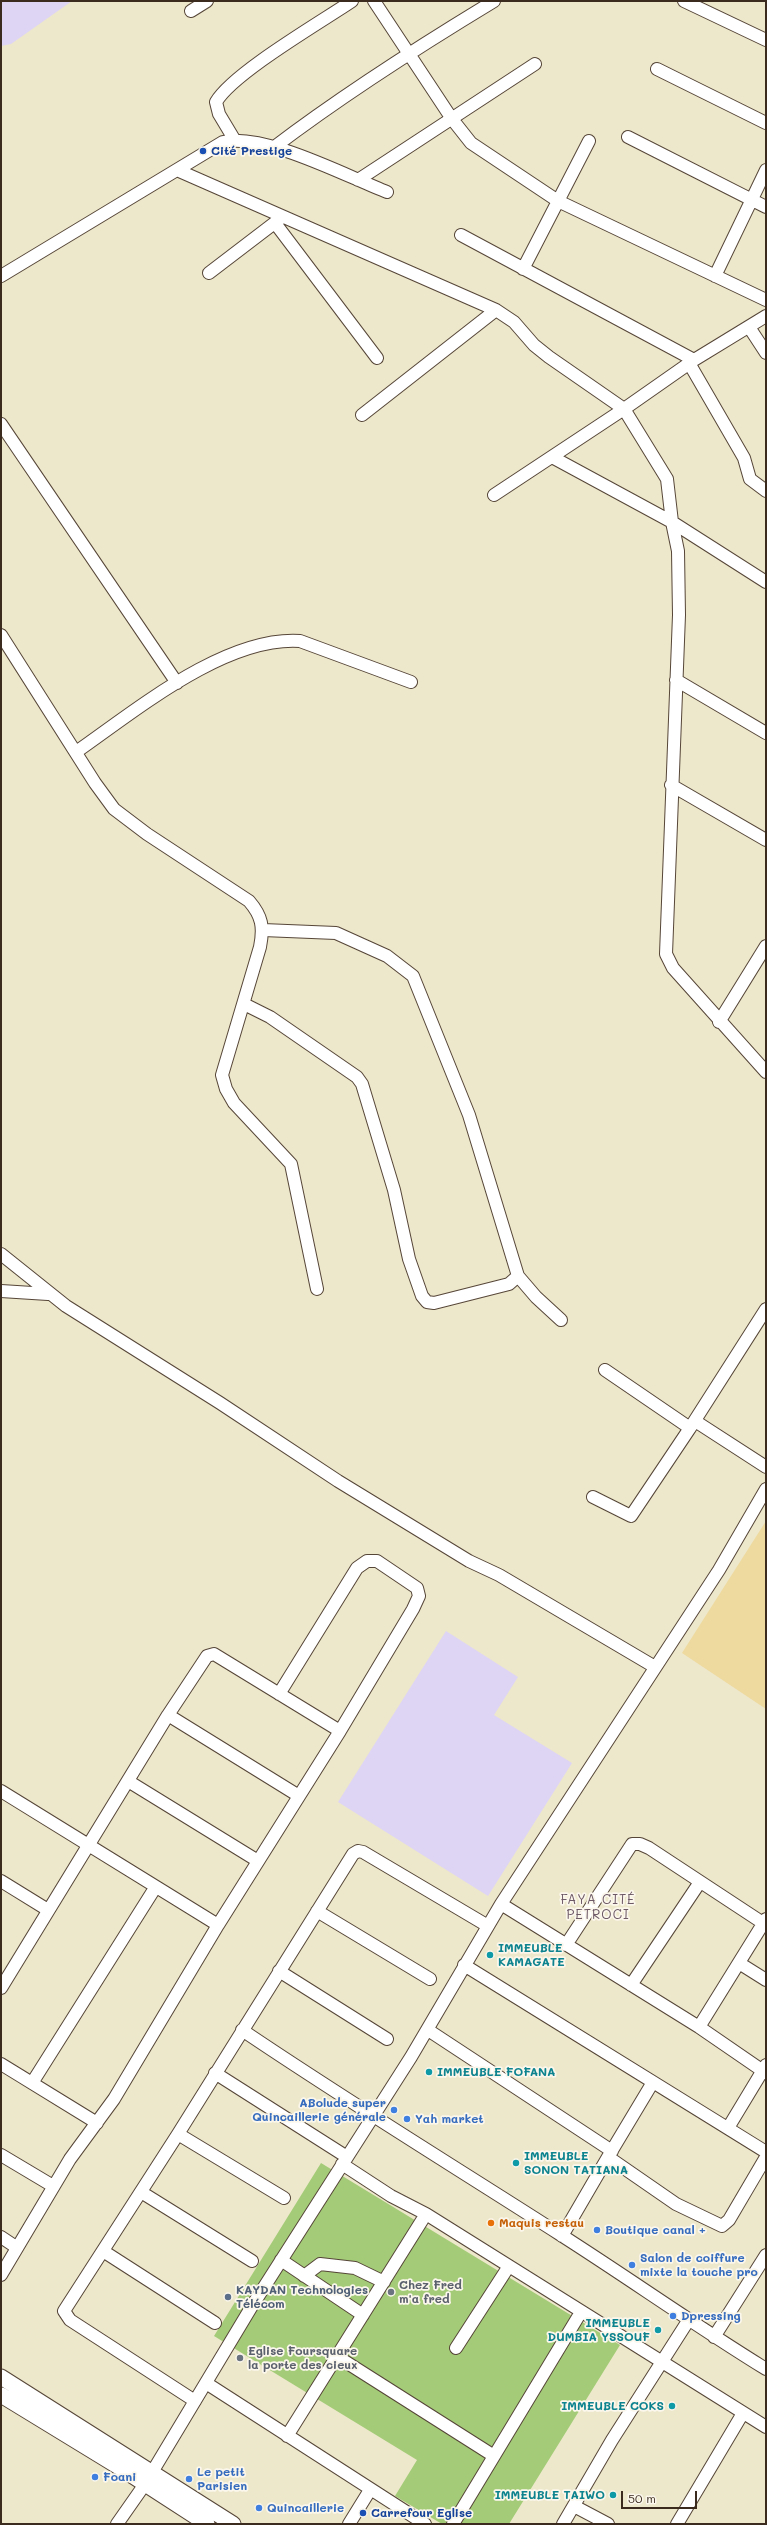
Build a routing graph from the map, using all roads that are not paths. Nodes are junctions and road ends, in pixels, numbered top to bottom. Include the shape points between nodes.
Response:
1 (207, 1) edge
2 (352, 1) edge
3 (374, 1) edge
4 (494, 1) edge
5 (684, 1) edge
6 (191, 12) dead end
7 (766, 40) edge
8 (408, 53) junction
9 (535, 64) dead end
10 (657, 69) dead end
11 (452, 119) junction
12 (766, 123) edge
13 (628, 137) dead end
14 (234, 139) junction
15 (589, 141) dead end
16 (273, 148) junction
17 (177, 170) junction
18 (766, 170) edge
19 (358, 180) junction
20 (387, 192) dead end
21 (752, 199) junction
22 (558, 201) junction
23 (766, 207) edge
24 (279, 220) junction
25 (461, 235) dead end
26 (523, 269) junction
27 (209, 273) dead end
28 (1, 276) edge
29 (715, 276) junction
30 (766, 300) edge
31 (496, 310) junction
32 (766, 316) edge
33 (749, 327) junction
34 (766, 353) edge
35 (377, 358) dead end
36 (692, 362) junction
37 (624, 409) junction
38 (362, 415) dead end
39 (1, 424) edge
40 (552, 457) junction
41 (766, 491) edge
42 (494, 496) dead end
43 (672, 522) junction
44 (766, 582) edge
45 (1, 635) edge
46 (676, 680) junction
47 (177, 682) junction
48 (411, 682) dead end
49 (766, 733) edge
50 (76, 752) junction
51 (671, 785) junction
52 (766, 840) edge
53 (263, 930) junction
54 (766, 946) edge
55 (244, 1004) junction
56 (720, 1022) junction
57 (766, 1072) edge
58 (1, 1254) edge
59 (518, 1276) junction
60 (317, 1289) dead end
61 (1, 1291) edge
62 (48, 1294) junction
63 (766, 1309) edge
64 (561, 1320) dead end
65 (605, 1370) dead end
66 (693, 1425) junction
67 (766, 1467) edge
68 (766, 1490) edge
69 (593, 1497) dead end
70 (655, 1667) junction
71 (279, 1694) junction
72 (168, 1715) junction
73 (340, 1731) junction
74 (128, 1781) junction
75 (1, 1791) edge
76 (299, 1796) junction
77 (89, 1844) junction
78 (258, 1861) junction
79 (1, 1881) edge
80 (700, 1882) junction
81 (155, 1888) junction
82 (501, 1904) junction
83 (48, 1910) junction
84 (317, 1912) junction
85 (765, 1921) edge
86 (218, 1925) junction
87 (488, 1926) junction
88 (566, 1945) junction
89 (739, 1963) junction
90 (464, 1965) junction
91 (279, 1971) junction
92 (5, 1974) edge
93 (430, 1979) dead end
94 (766, 1980) edge
95 (631, 1985) junction
96 (1, 1988) edge
97 (698, 2027) junction
98 (242, 2030) junction
99 (428, 2030) junction
100 (387, 2039) dead end
101 (1, 2064) edge
102 (765, 2070) edge
103 (216, 2073) junction
104 (653, 2082) junction
105 (32, 2083) junction
106 (372, 2117) junction
107 (97, 2122) junction
108 (728, 2128) junction
109 (178, 2134) junction
110 (766, 2152) edge
111 (1, 2154) edge
112 (610, 2154) junction
113 (766, 2157) edge
114 (344, 2160) junction
115 (52, 2186) junction
116 (141, 2192) junction
117 (284, 2198) dead end
118 (426, 2214) junction
119 (562, 2236) junction
120 (1, 2237) edge
121 (16, 2247) junction
122 (103, 2251) junction
123 (766, 2255) edge
124 (281, 2260) junction
125 (252, 2261) dead end
126 (509, 2266) junction
127 (1, 2275) edge
128 (304, 2276) junction
129 (384, 2282) junction
130 (582, 2312) junction
131 (364, 2315) junction
132 (688, 2321) junction
133 (215, 2323) dead end
134 (714, 2337) junction
135 (456, 2348) dead end
136 (338, 2357) junction
137 (661, 2363) junction
138 (766, 2369) edge
139 (1, 2377) edge
140 (206, 2383) junction
141 (1, 2395) edge
142 (195, 2402) junction
143 (743, 2413) junction
144 (766, 2428) edge
145 (287, 2436) junction
146 (494, 2456) junction
147 (148, 2478) junction
148 (370, 2490) junction
149 (574, 2506) junction
150 (117, 2524) edge
151 (207, 2524) edge
152 (233, 2524) edge
153 (349, 2524) edge
154 (425, 2524) edge
155 (453, 2524) edge
156 (563, 2524) edge
157 (608, 2524) edge
158 (677, 2524) edge

1 - 6 street
2 - 14 street via 222,92 216,102 219,114
3 - 8 street
4 - 8 street
5 - 7 street
8 - 11 street
8 - 16 street via 328,106
9 - 11 street
10 - 12 street
11 - 19 street
11 - 22 street via 471,143
13 - 21 street
14 - 16 street
14 - 17 street via 223,142
15 - 22 street
16 - 19 street
17 - 24 street
17 - 28 street
18 - 21 street
19 - 20 street
21 - 23 street
21 - 29 street
22 - 26 street
22 - 29 street
24 - 27 street
24 - 31 street
24 - 35 street
25 - 26 street
26 - 36 street
29 - 30 street
31 - 37 street via 514,322 534,345 549,357
31 - 38 street
32 - 33 street
33 - 34 street
33 - 36 street
36 - 37 street
36 - 41 street via 744,458 750,479
37 - 40 street
37 - 43 street via 667,479
39 - 47 street
40 - 42 street
40 - 43 street
43 - 44 street
43 - 46 street via 678,551
45 - 50 street
46 - 49 street
46 - 51 street
47 - 48 street via 223,658 266,643 283,640 300,641
47 - 50 street
50 - 53 street via 114,809 248,901 259,913
51 - 52 street
51 - 56 street via 666,954 673,968
53 - 55 street
53 - 59 street via 336,933 387,956 413,976 470,1115
54 - 56 street
55 - 59 street via 270,1017 357,1077 362,1084 394,1190 409,1259 422,1296 427,1302 434,1303 509,1284
55 - 60 street via 222,1075 234,1103 291,1164
56 - 57 street
58 - 62 street
59 - 64 street
61 - 62 street
62 - 70 street via 220,1402 344,1485 469,1562 499,1575
63 - 66 street
65 - 66 street
66 - 67 street
66 - 69 street via 631,1516
68 - 70 street via 719,1570
70 - 82 street
71 - 72 street via 214,1654 203,1661
71 - 73 street
71 - 73 street via 357,1568 367,1560 377,1561 417,1588 419,1596
72 - 74 street
72 - 76 street
73 - 76 street
74 - 77 street
74 - 78 street
75 - 77 street
76 - 78 street
77 - 81 street
77 - 83 street
78 - 86 street
79 - 83 street
80 - 85 street
80 - 88 street via 650,1848 632,1844
80 - 95 street
81 - 86 street
81 - 105 street
82 - 87 street
82 - 88 street
83 - 92 street
84 - 87 street via 353,1854 358,1851
84 - 91 street
84 - 93 street
85 - 89 street
86 - 107 street via 114,2099
87 - 90 street
88 - 95 street
89 - 94 street
89 - 97 street
90 - 99 street
90 - 104 street
91 - 98 street
91 - 100 street
92 - 96 street
95 - 97 street
97 - 102 street
98 - 103 street
98 - 106 street
99 - 106 street
99 - 112 street
101 - 105 street
102 - 108 street
103 - 109 street
103 - 114 street
104 - 108 street
104 - 112 street
105 - 107 street
106 - 114 street
106 - 119 street
107 - 115 street
108 - 110 street
109 - 116 street
109 - 117 street
111 - 115 street
112 - 113 street via 676,2204 722,2226 729,2220
112 - 119 street
114 - 118 street via 391,2196
114 - 124 street
115 - 121 street
116 - 122 street
116 - 125 street
118 - 126 street
118 - 129 street
119 - 132 street
120 - 121 street
121 - 127 street
122 - 133 street
122 - 142 street via 64,2311 70,2320
123 - 134 street
124 - 128 street
124 - 140 street
126 - 130 street
126 - 135 street
128 - 129 street via 320,2264 355,2268
128 - 131 street
129 - 131 street
130 - 137 street
130 - 146 street
131 - 136 street
132 - 134 street
132 - 137 street
134 - 138 street
136 - 145 street
136 - 146 street
137 - 143 street
137 - 149 street
139 - 147 main road
140 - 142 street
140 - 145 street
141 - 147 main road
142 - 147 street
143 - 144 street
143 - 158 street
145 - 148 street
146 - 155 street
147 - 150 street
147 - 151 main road
147 - 152 main road
148 - 153 street
148 - 154 street
149 - 156 street
149 - 157 street

